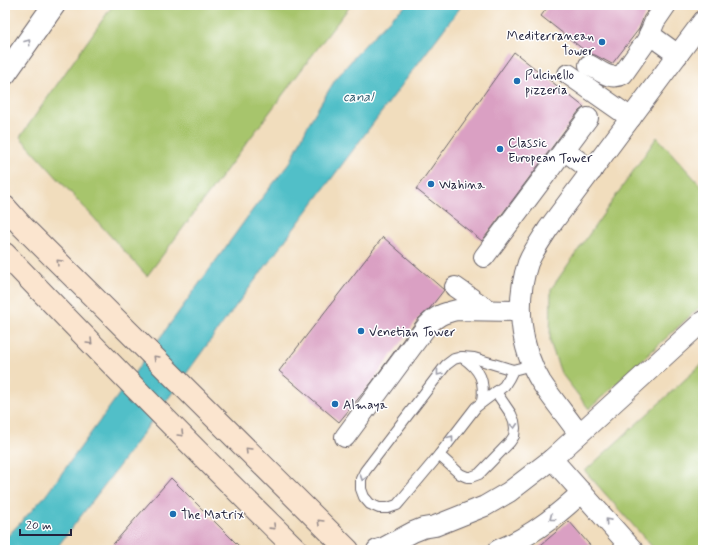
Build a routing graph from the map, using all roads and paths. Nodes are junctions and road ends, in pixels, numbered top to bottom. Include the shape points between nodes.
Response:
1 (54, 5) edge
2 (666, 5) edge
3 (703, 21) edge
4 (649, 34) junction
5 (678, 55) junction
6 (589, 65) dead end
7 (5, 74) edge
8 (568, 74) dead end
9 (588, 118) dead end
10 (631, 118) junction
11 (564, 150) junction
12 (592, 170) junction
13 (5, 207) edge
14 (5, 254) edge
15 (484, 257) dead end
16 (455, 287) dead end
17 (488, 310) junction
18 (520, 311) junction
19 (703, 321) edge
20 (462, 357) junction
21 (532, 365) junction
22 (513, 370) junction
23 (496, 392) junction
24 (482, 402) junction
25 (579, 434) junction
26 (345, 438) dead end
27 (439, 454) junction
28 (552, 460) junction
29 (582, 492) junction
30 (435, 526) junction
31 (297, 550) edge
32 (348, 550) edge
33 (377, 550) edge
34 (409, 550) edge
35 (498, 550) edge
36 (634, 550) edge

7 -> 1 street
2 - 4 street
3 - 5 street
4 - 5 street
4 - 6 street via 623,74 608,76
5 - 10 street
8 - 10 street
9 - 11 street
10 - 12 street
11 - 12 street
11 - 15 street
12 - 18 street via 537,245 528,263 523,282
32 -> 13 main road
14 -> 31 main road
16 - 17 street
17 - 18 street
17 - 26 street via 457,310 433,320
18 - 21 street via 522,330
19 - 25 street
20 - 22 lane
20 - 24 lane via 478,371 482,381
20 -> 27 lane via 446,365 365,471 361,479 364,497 370,504 379,508 397,505
21 - 22 lane
21 - 25 street
22 - 23 lane via 504,386
23 - 24 lane
23 -> 27 lane via 511,414 516,428 510,442 479,474 471,477 460,474
27 -> 24 lane
25 - 28 street
28 - 29 street
28 - 30 street via 509,492 485,506
29 -> 35 street via 535,531
36 -> 29 street
30 - 33 street via 424,528
30 - 34 street via 413,542

